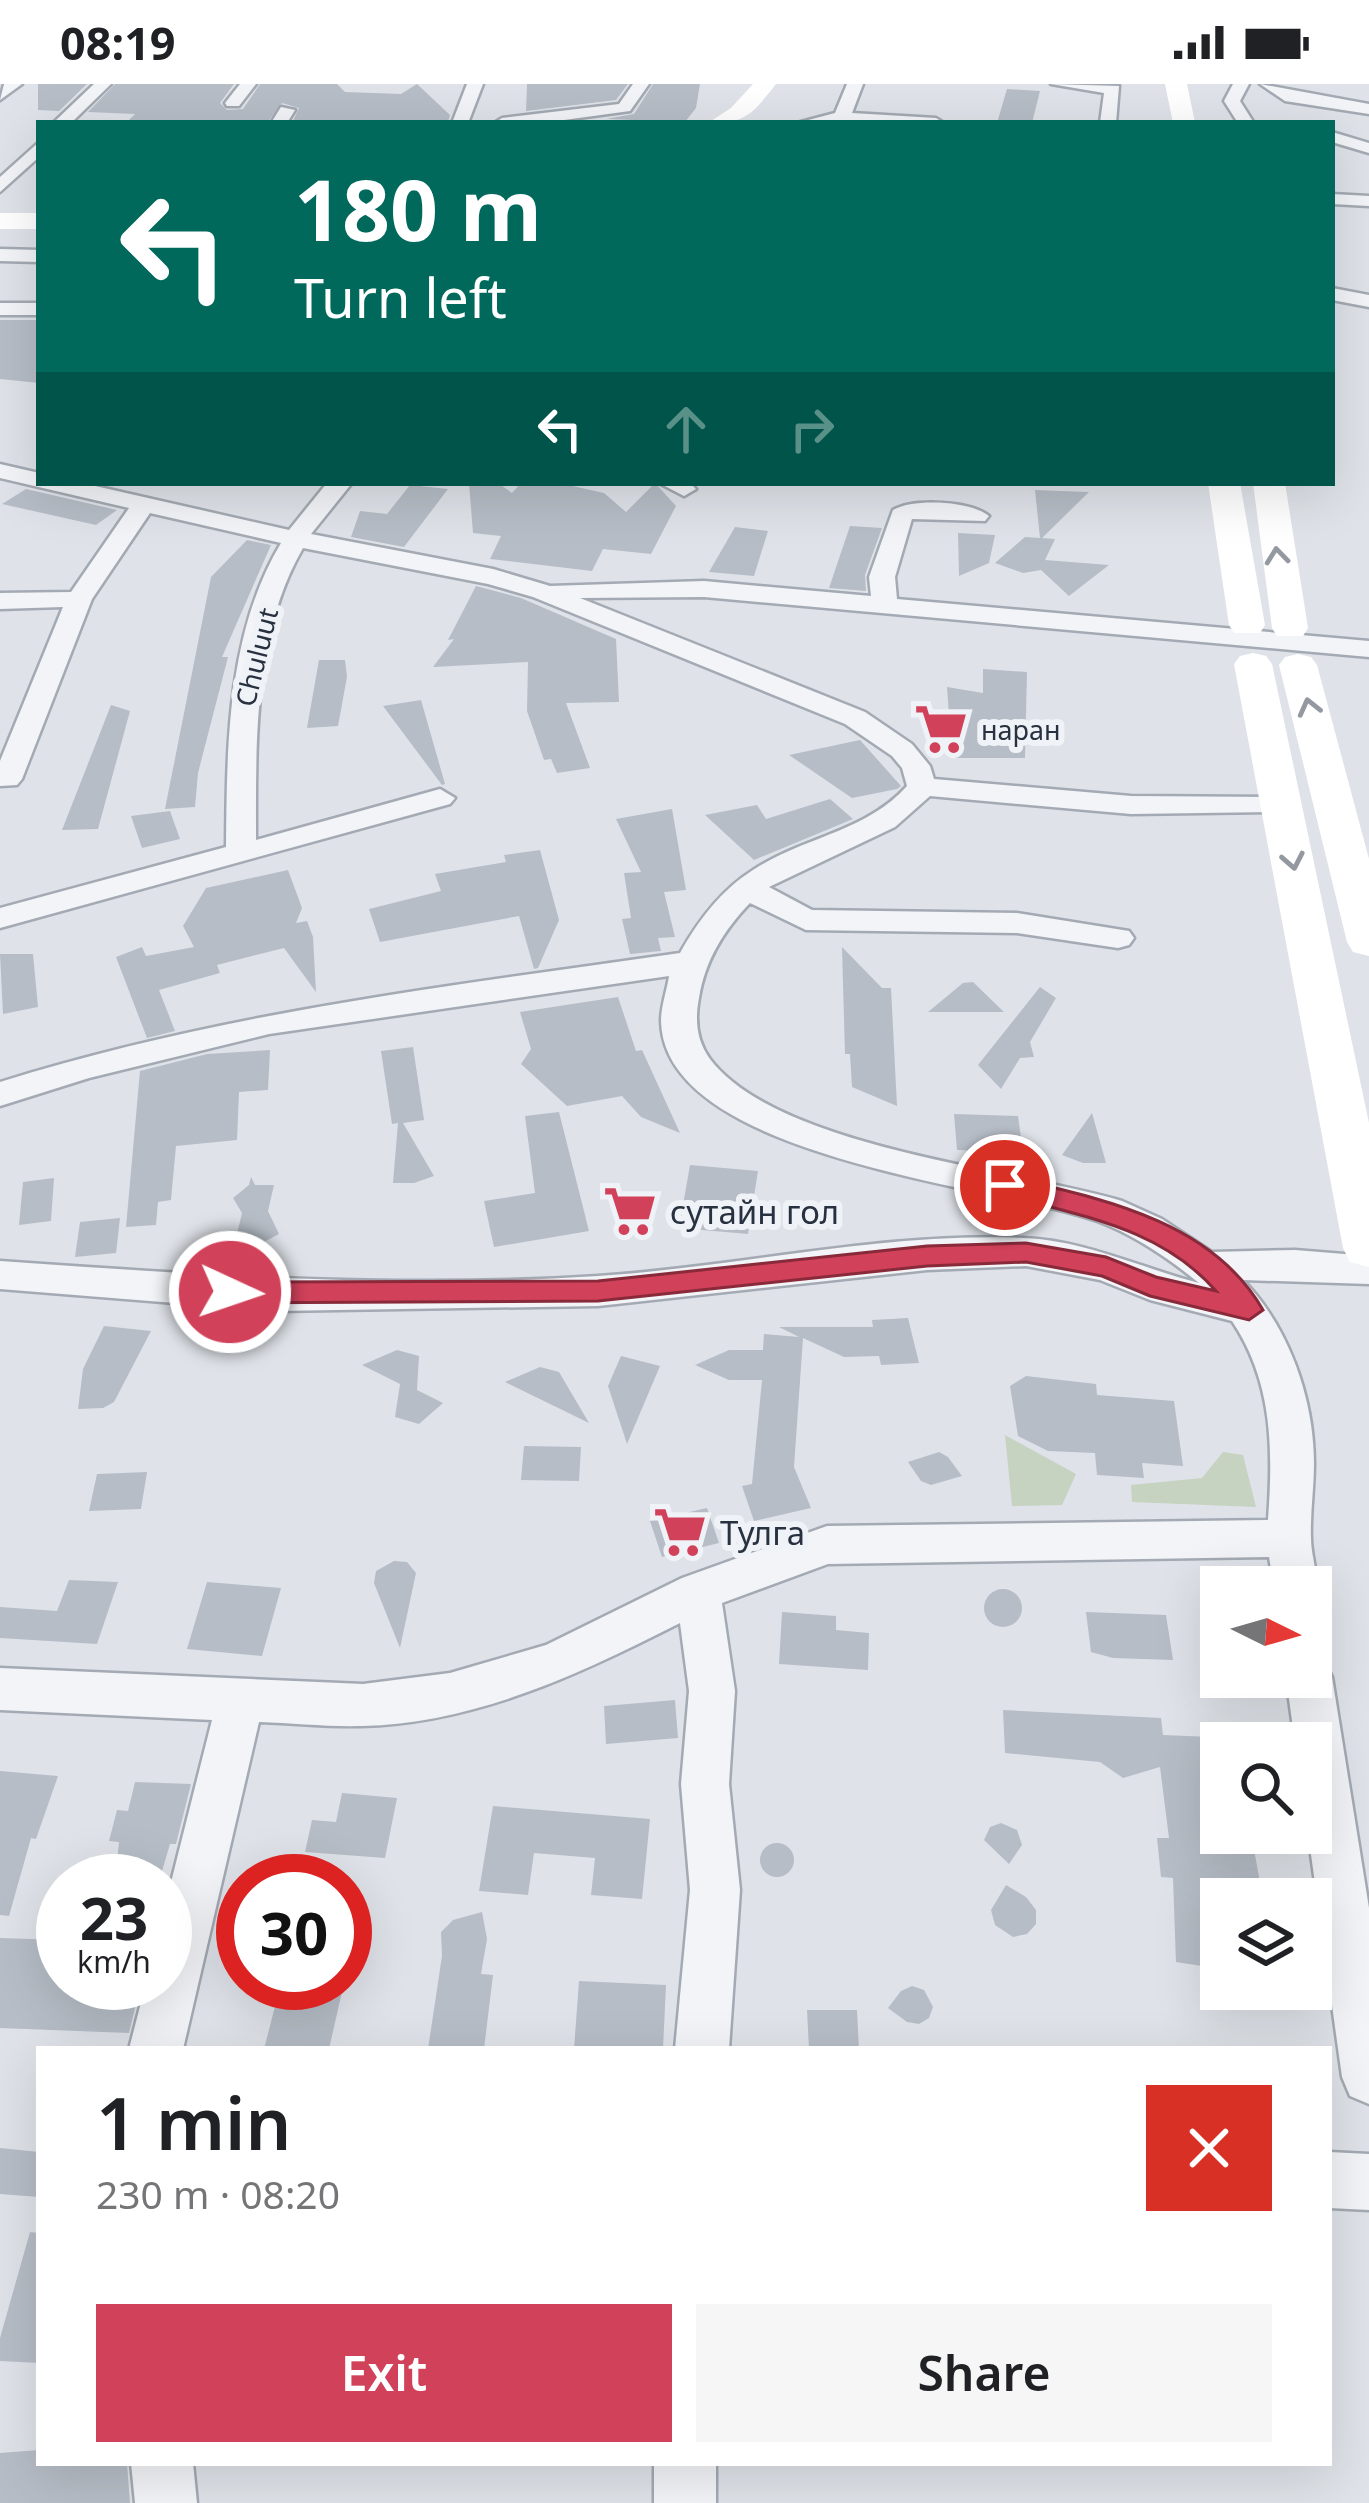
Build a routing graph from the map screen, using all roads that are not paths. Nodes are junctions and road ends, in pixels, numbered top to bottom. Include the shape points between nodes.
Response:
1 (14, 84) edge
2 (103, 84) edge
3 (248, 84) edge
4 (475, 84) edge
5 (641, 84) edge
6 (766, 84) edge
7 (855, 84) edge
8 (1059, 84) edge
9 (1176, 84) edge
10 (1241, 84) edge
11 (1268, 84) edge
12 (0, 95) edge
13 (562, 97) dead end
14 (233, 103) dead end
15 (1369, 109) edge
16 (842, 117) junction
17 (554, 119) junction
18 (64, 120) edge
19 (461, 120) edge
20 (541, 120) edge
21 (725, 120) edge
22 (824, 120) edge
23 (889, 120) edge
24 (1108, 120) edge
25 (1183, 120) edge
26 (1244, 120) edge
27 (1335, 137) edge
28 (1369, 148) edge
29 (36, 149) edge
30 (0, 187) edge
31 (1335, 200) edge
32 (1369, 201) edge
33 (0, 220) edge
34 (36, 220) edge
35 (0, 254) edge
36 (36, 256) edge
37 (1335, 298) edge
38 (1369, 302) edge
39 (0, 308) edge
40 (36, 309) edge
41 (0, 471) edge
42 (36, 479) edge
43 (65, 486) edge
44 (337, 486) edge
45 (1224, 486) edge
46 (1269, 486) edge
47 (144, 504) junction
48 (977, 516) dead end
49 (293, 538) junction
50 (542, 592) junction
51 (79, 599) junction
52 (0, 601) edge
53 (884, 602) junction
54 (1369, 650) edge
55 (7, 779) dead end
56 (922, 787) junction
57 (440, 798) dead end
58 (1281, 803) junction
59 (241, 853) junction
60 (747, 888) junction
61 (0, 918) edge
62 (1118, 938) dead end
63 (1369, 942) edge
64 (692, 962) junction
65 (0, 1094) edge
66 (1369, 1248) edge
67 (1210, 1266) junction
68 (1369, 1270) edge
69 (0, 1276) edge
70 (1249, 1310) junction
71 (1288, 1538) junction
72 (1293, 1566) edge
73 (698, 1592) junction
74 (0, 1689) edge
75 (1312, 1698) edge
76 (240, 1701) junction
77 (157, 2046) edge
78 (702, 2046) edge
79 (1369, 2077) edge
80 (1332, 2180) edge
81 (1369, 2182) edge
82 (162, 2466) edge
83 (685, 2466) edge
84 (166, 2503) edge
85 (685, 2503) edge

1 - 12 street
2 - 18 street
3 - 14 street
4 - 19 street
5 - 17 street via 624,108
6 - 21 main road
7 - 16 street
8 - 24 street via 1113,89
9 - 25 main road
10 - 26 street via 1232,101
11 - 15 street via 1291,98
13 - 17 street
16 - 22 street
16 - 23 street
17 - 20 street
27 - 28 street
29 - 30 street
31 - 32 street
33 - 34 main road
35 - 36 street
37 - 38 street
39 - 40 street
41 - 42 street
43 - 47 street
44 - 49 street, Chuluut
45 - 58 main road
63 -> 46 main road via 1294,647
47 - 49 street
47 - 51 street
48 - 53 street via 901,514 882,577
49 - 50 street
49 - 59 street, Chuluut via 255,646 241,723
50 - 53 street via 704,589
50 - 56 street via 855,718 902,750
51 - 52 street
51 - 55 street
53 - 54 street
56 - 58 street via 1131,805
56 - 60 street via 908,808
57 - 59 street
58 -> 66 main road
59 - 61 street
60 - 62 street via 806,920 1017,923
60 - 64 street via 712,923
64 - 65 street via 269,1023
64 - 67 street via 676,999 678,1032 692,1061 725,1095 834,1147 1109,1211
67 - 68 street
67 - 70 street
69 - 70 street via 276,1296 598,1291 1026,1252
70 - 71 street via 1279,1362 1294,1450
71 - 72 street
71 - 73 street via 827,1545
73 - 76 street via 556,1663 450,1694 363,1706
73 - 78 street via 712,1691 704,1784 715,1890
74 - 76 street
75 - 79 street
76 - 77 street
80 - 81 street
82 - 84 street
83 - 85 street

